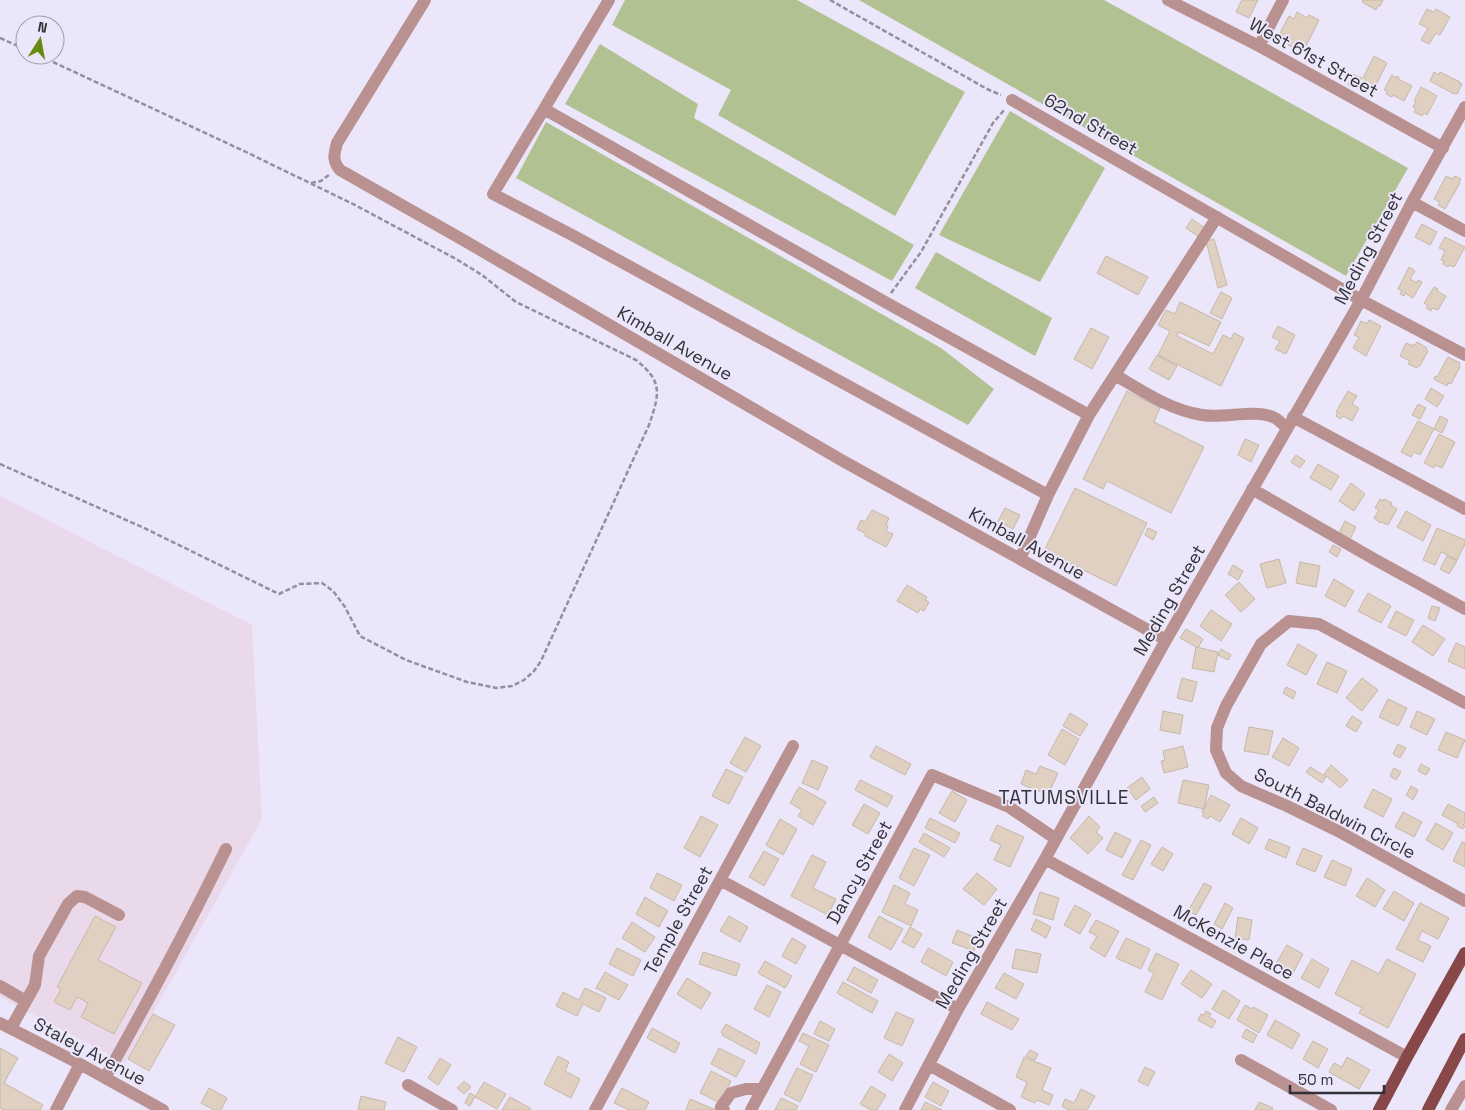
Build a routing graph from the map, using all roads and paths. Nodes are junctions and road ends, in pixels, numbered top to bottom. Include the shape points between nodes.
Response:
1 (425, 0) edge
2 (609, 0) edge
3 (830, 0) edge
4 (1168, 0) edge
5 (1282, 0) edge
6 (0, 38) edge
7 (15, 45) edge
8 (1259, 46) junction
9 (59, 65) edge
10 (1012, 100) junction
11 (1465, 107) edge
12 (544, 109) junction
13 (1443, 148) junction
14 (335, 164) junction
15 (310, 183) junction
16 (1412, 202) junction
17 (1217, 217) junction
18 (1465, 231) edge
19 (1361, 300) junction
20 (885, 302) junction
21 (1465, 355) edge
22 (1114, 376) junction
23 (1089, 415) junction
24 (1290, 422) junction
25 (0, 464) edge
26 (1252, 489) junction
27 (1048, 495) junction
28 (1465, 510) edge
29 (1020, 559) junction
30 (1465, 608) edge
31 (1166, 640) junction
32 (1465, 703) edge
33 (793, 746) dead end
34 (1056, 838) junction
35 (226, 849) dead end
36 (1045, 859) junction
37 (720, 880) junction
38 (1465, 901) edge
39 (119, 915) dead end
40 (840, 944) junction
41 (1465, 953) edge
42 (0, 986) edge
43 (26, 1001) junction
44 (958, 1009) junction
45 (5, 1026) edge
46 (1465, 1039) edge
47 (1407, 1057) junction
48 (1240, 1060) dead end
49 (80, 1064) junction
50 (929, 1066) junction
51 (106, 1078) junction
52 (408, 1085) dead end
53 (1465, 1086) edge
54 (762, 1089) junction
55 (56, 1110) edge
56 (164, 1110) edge
57 (452, 1110) edge
58 (595, 1110) edge
59 (724, 1110) edge
60 (751, 1110) edge
61 (905, 1110) edge
62 (1010, 1110) edge
63 (1331, 1110) edge
64 (1379, 1110) edge
65 (1428, 1110) edge
66 (1452, 1110) edge

1 - 14 street via 337,143
2 - 12 street
3 - 10 path
4 - 8 street, West 61st Street
5 - 8 street
6 - 7 path
8 - 13 street, West 61st Street
9 - 15 path
10 - 17 street, 62nd Street
10 - 20 path via 993,123 921,252
11 - 13 street, Meding Street
12 - 20 street
12 - 27 street via 493,194 572,234
13 - 16 street, Meding Street
14 - 15 path via 328,176
14 - 29 street, Kimball Avenue via 340,170 843,461
15 - 25 path via 456,259 516,302 636,360 654,379 657,402 649,425 534,671 512,686 496,688 467,682 406,660 360,636 345,607 322,583 300,584 279,594 142,527
16 - 18 street
16 - 19 street, Meding Street
17 - 19 street, 62nd Street
17 - 22 street
19 - 21 street, 62nd Street
19 - 24 street, Meding Street
20 - 23 street
22 - 23 street
22 - 24 street via 1160,401 1202,415 1262,414
23 - 27 street
24 - 26 street, Meding Street
24 - 28 street
26 - 30 street
26 - 31 street, Meding Street
27 - 29 street
29 - 31 street, Kimball Avenue
31 - 34 street, Meding Street
32 - 38 street, South Baldwin Circle via 1318,624 1289,621 1261,644 1226,706 1217,728 1216,750 1226,773 1241,786 1338,831
33 - 37 street, Temple Street
34 - 36 street, Meding Street
34 - 40 street, Dancy Street via 1009,807 932,775
35 - 51 street
36 - 44 street, Meding Street
36 - 47 street, McKenzie Place
37 - 40 street
37 - 58 street, Temple Street
39 - 43 street via 85,897 77,896 68,904 39,956 35,985
40 - 44 street
40 - 54 street, Dancy Street
41 - 47 main road
42 - 43 street
43 - 45 street
44 - 50 street, Meding Street
45 - 49 street, Staley Avenue
46 - 65 main road
47 - 64 main road
48 - 63 street
49 - 51 street, Staley Avenue
49 - 55 street
50 - 61 street, Meding Street
50 - 62 street
51 - 56 street, Staley Avenue
52 - 57 street
53 - 66 street
54 - 59 street via 731,1093 721,1107
54 - 60 street, Dancy Street

